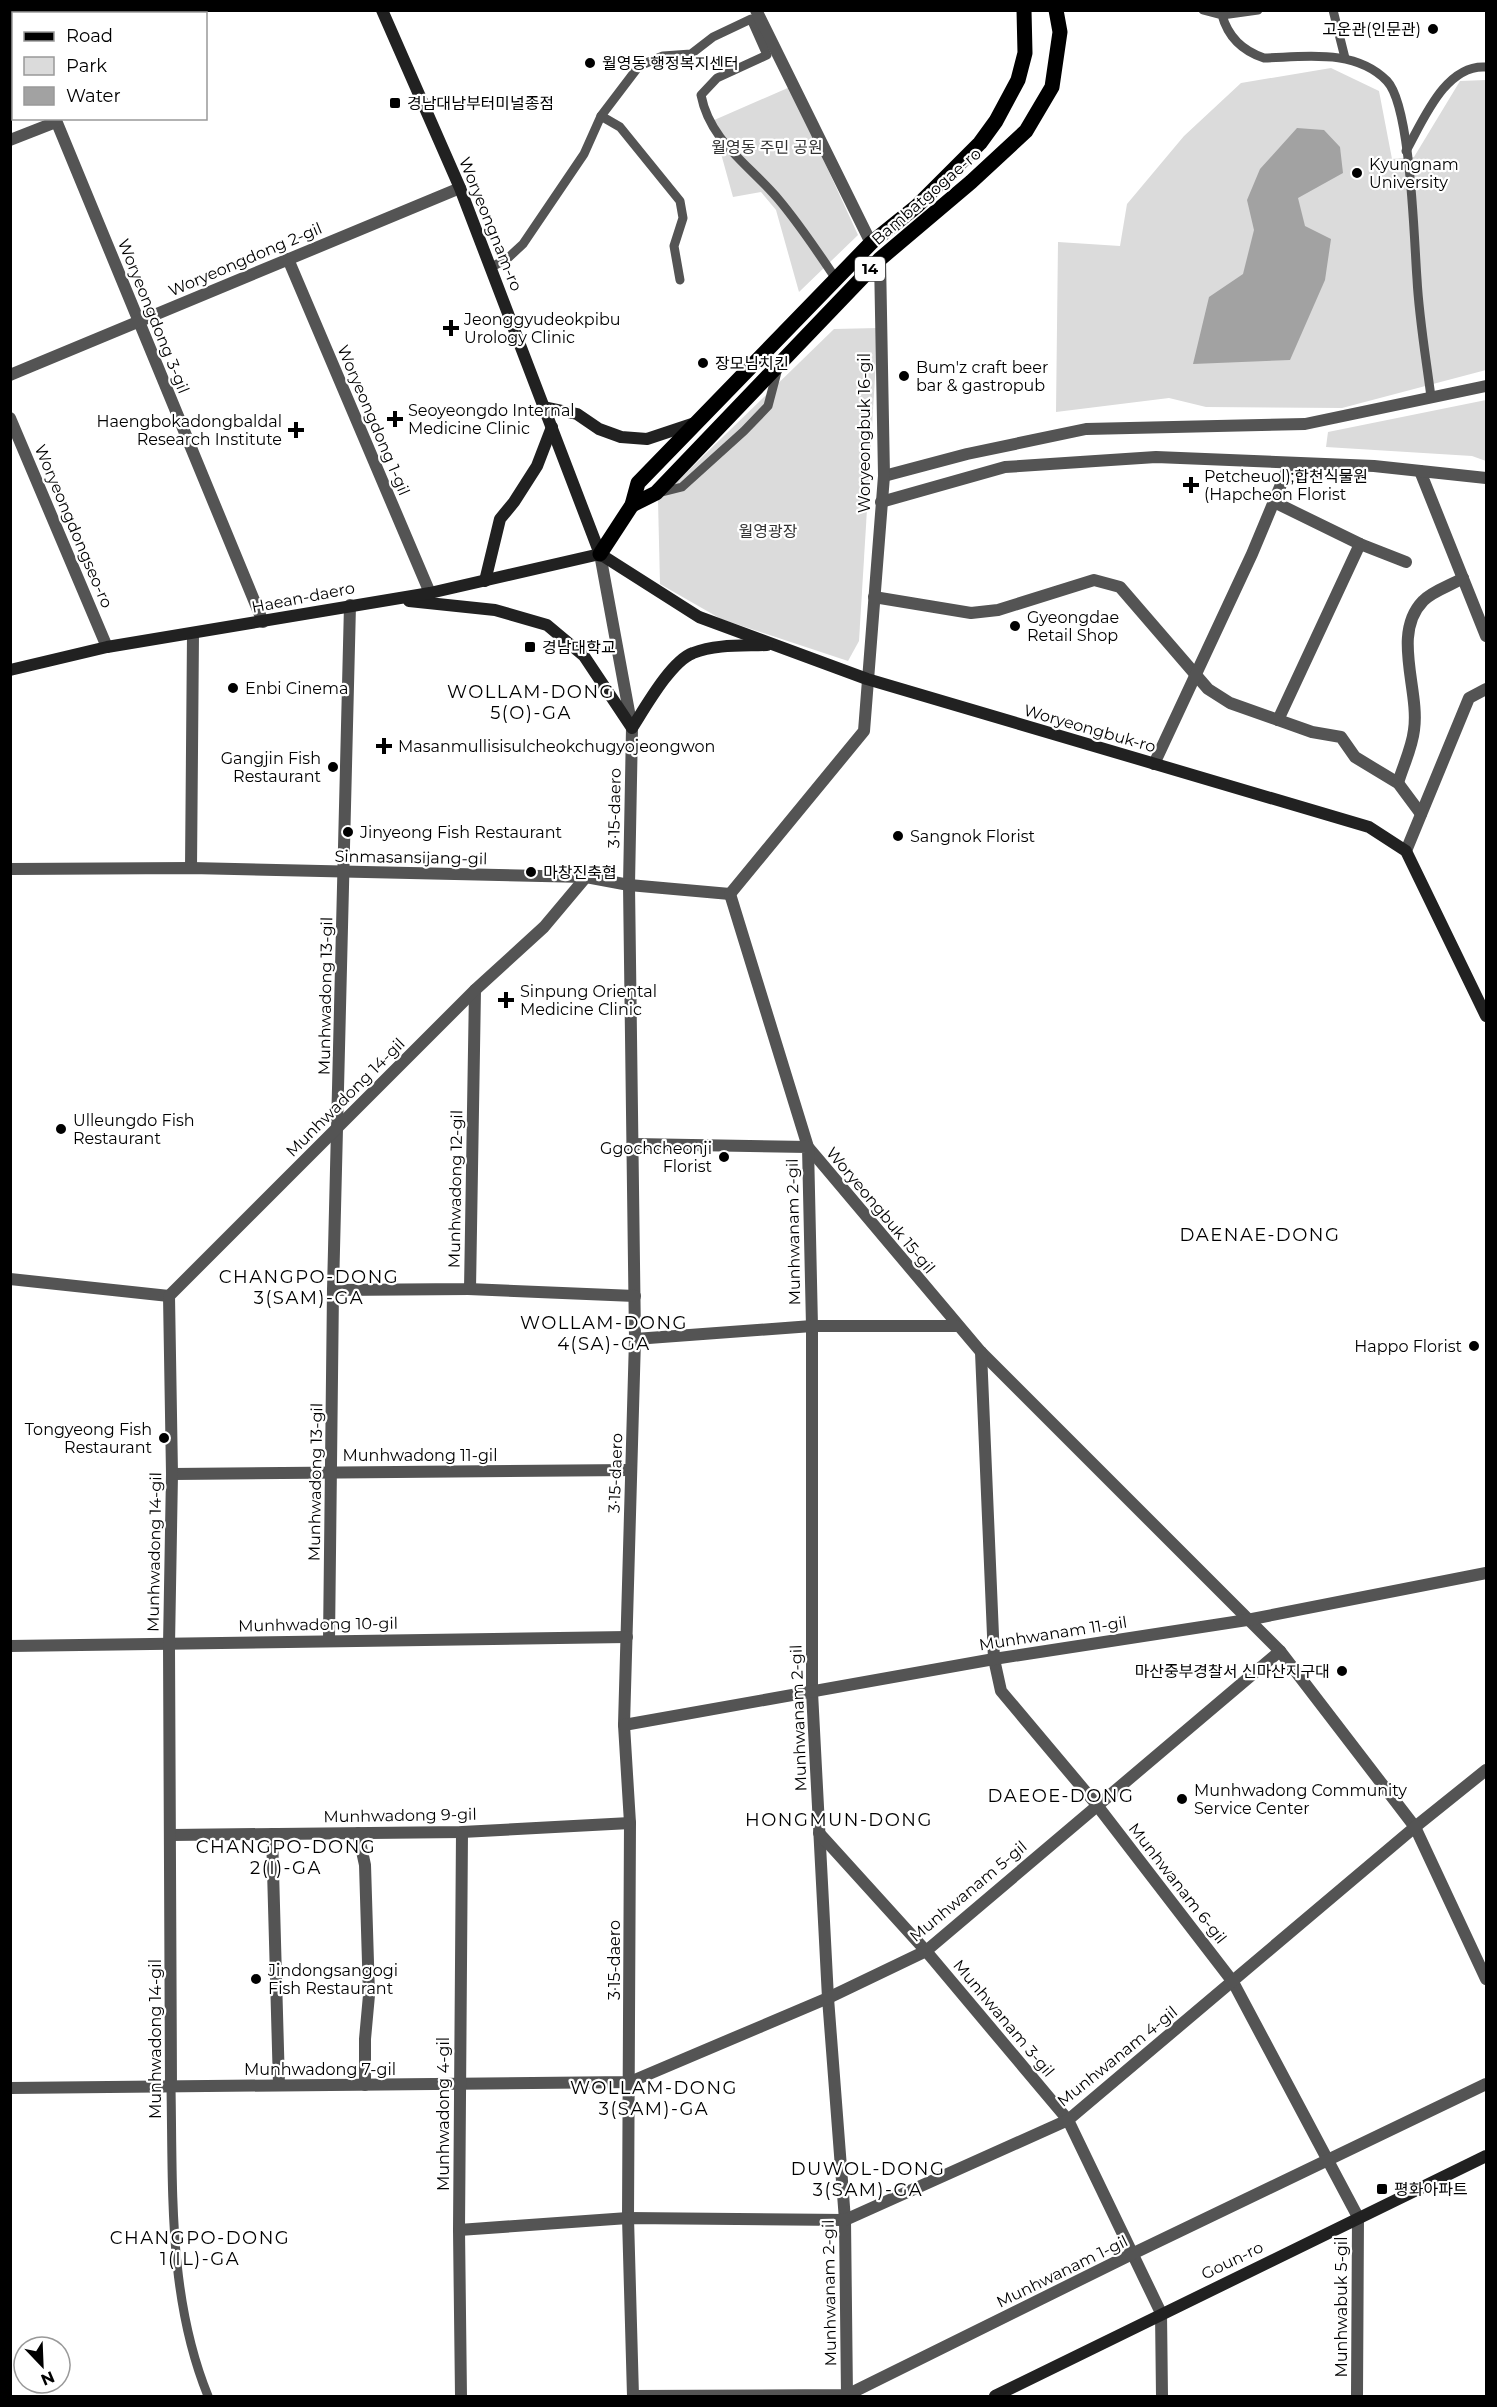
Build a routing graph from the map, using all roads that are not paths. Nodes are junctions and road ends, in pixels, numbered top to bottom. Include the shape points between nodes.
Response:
1 (382, 10) edge
2 (756, 10) edge
3 (1024, 10) edge
4 (1056, 10) edge
5 (1203, 10) edge
6 (1258, 10) edge
7 (1333, 10) edge
8 (1222, 15) junction
9 (1345, 58) junction
10 (1486, 67) edge
11 (601, 116) junction
12 (56, 120) edge
13 (10, 140) edge
14 (1406, 151) junction
15 (460, 188) junction
16 (871, 243) junction
17 (288, 259) junction
18 (880, 259) junction
19 (490, 268) junction
20 (836, 279) junction
21 (680, 280) dead end
22 (139, 322) junction
23 (779, 361) junction
24 (10, 375) edge
25 (1486, 386) edge
26 (1431, 397) junction
27 (544, 406) junction
28 (10, 418) edge
29 (696, 422) junction
30 (552, 427) junction
31 (1290, 463) junction
32 (1420, 471) junction
33 (884, 476) junction
34 (1486, 478) edge
35 (656, 493) junction
36 (881, 502) junction
37 (1274, 502) junction
38 (632, 505) junction
39 (1360, 544) junction
40 (600, 554) junction
41 (1406, 562) dead end
42 (1463, 578) junction
43 (485, 581) junction
44 (430, 593) junction
45 (874, 597) junction
46 (390, 599) junction
47 (350, 605) junction
48 (263, 622) junction
49 (193, 634) junction
50 (1486, 636) edge
51 (774, 644) junction
52 (107, 647) junction
53 (10, 670) edge
54 (1195, 675) junction
55 (867, 679) junction
56 (1486, 689) edge
57 (1278, 720) junction
58 (632, 728) junction
59 (1154, 764) junction
60 (1398, 783) junction
61 (1421, 814) junction
62 (1406, 851) junction
63 (191, 868) junction
64 (10, 869) edge
65 (344, 872) junction
66 (586, 877) junction
67 (629, 885) junction
68 (730, 894) junction
69 (475, 990) junction
70 (1486, 1016) edge
71 (339, 1126) junction
72 (634, 1144) junction
73 (808, 1147) junction
74 (10, 1279) edge
75 (468, 1289) junction
76 (333, 1290) junction
77 (169, 1296) junction
78 (635, 1296) junction
79 (812, 1326) junction
80 (956, 1326) junction
81 (635, 1339) junction
82 (981, 1352) junction
83 (631, 1470) junction
84 (332, 1472) junction
85 (172, 1474) junction
86 (1486, 1573) edge
87 (1247, 1620) junction
88 (627, 1637) junction
89 (329, 1640) junction
90 (170, 1645) junction
91 (10, 1646) edge
92 (1280, 1651) junction
93 (994, 1659) junction
94 (812, 1692) junction
95 (624, 1725) junction
96 (1486, 1770) edge
97 (1096, 1804) junction
98 (630, 1823) junction
99 (1415, 1827) junction
100 (462, 1832) junction
101 (358, 1833) junction
102 (819, 1833) junction
103 (272, 1834) junction
104 (171, 1835) junction
105 (926, 1951) junction
106 (1486, 1978) edge
107 (1233, 1982) junction
108 (828, 1998) junction
109 (630, 2082) junction
110 (460, 2084) junction
111 (1486, 2084) edge
112 (279, 2085) junction
113 (365, 2085) junction
114 (171, 2086) junction
115 (10, 2088) edge
116 (1068, 2120) junction
117 (1486, 2156) edge
118 (1327, 2160) junction
119 (1358, 2217) junction
120 (628, 2218) junction
121 (845, 2220) junction
122 (459, 2230) junction
123 (1132, 2254) junction
124 (1161, 2313) junction
125 (633, 2396) edge
126 (847, 2396) edge
127 (208, 2397) edge
128 (461, 2397) edge
129 (995, 2397) edge
130 (1162, 2397) edge
131 (1357, 2397) edge

1 - 15 main road, Woryeongnam-ro
2 - 16 street, Bambatgogae-ro
3 - 16 main road, Bambatgogae-ro / 14 via 1025,53 1018,80 996,121 980,143 931,192
4 - 18 main road, Bambatgogae-ro / 14 via 1060,32 1055,74 1049,94 1026,131
5 - 8 lane
6 - 8 lane
7 - 9 lane
8 - 9 lane via 1231,36 1251,54 1264,58
9 - 14 lane via 1387,81 1398,108
10 - 14 lane via 1455,75 1429,109
11 - 19 lane via 584,154 523,244
11 - 20 lane via 639,66 663,56 691,54 713,37 750,19 767,55 717,78 700,95 704,109 711,127 780,200
11 - 21 lane via 620,127 680,201 683,218 674,246
12 - 13 street, Woryeongdong 3-gil
12 - 22 street, Woryeongdong 3-gil
14 - 26 lane
15 - 17 street, Woryeongdong 2-gil
15 - 19 main road, Woryeongnam-ro
16 - 20 main road, Bambatgogae-ro / 14
17 - 22 street, Woryeongdong 2-gil
17 - 44 street, Woryeongdong 1-gil
18 - 23 main road, Bambatgogae-ro / 14
18 - 33 street, Woryeongbuk 16-gil
19 - 27 main road, Woryeongnam-ro
20 - 29 main road, Bambatgogae-ro / 14
22 - 24 street, Woryeongdong 2-gil
22 - 48 street, Woryeongdong 3-gil
23 - 35 main road, Bambatgogae-ro / 14
23 - 35 lane via 768,406 682,487
25 - 26 street
26 - 33 street via 1305,424 1086,429
27 - 29 main road via 577,414 599,429 621,437 647,439
27 - 30 main road, Woryeongnam-ro
28 - 52 street, Woryeongdongseo-ro
29 - 38 main road, Bambatgogae-ro / 14 via 638,483
30 - 40 main road, Woryeongnam-ro
30 - 43 main road via 537,466 500,519
31 - 32 street
31 - 36 street via 1156,457 1005,467
31 - 37 street
32 - 34 street
32 - 42 street
33 - 36 street, Woryeongbuk 16-gil
35 - 38 main road, Bambatgogae-ro / 14
36 - 45 street, Woryeongbuk 16-gil
37 - 39 street
37 - 54 street
38 - 40 main road, Bambatgogae-ro / 14
39 - 41 street
39 - 57 street
40 - 43 main road, Haean-daero
40 - 51 main road, Woryeongbuk-ro via 699,617
40 - 58 street, 3·15-daero
42 - 50 street
42 - 60 street via 1423,600 1412,620 1407,643 1415,699 1414,731
43 - 44 main road, Haean-daero
44 - 46 main road, Haean-daero
45 - 54 street via 971,613 998,610 1094,580 1120,587
45 - 55 street, Woryeongbuk 16-gil
46 - 47 main road, Haean-daero
46 - 58 main road via 495,610 547,625 584,656
47 - 48 main road, Haean-daero
47 - 65 street, Munhwadong 13-gil
48 - 49 main road, Haean-daero
49 - 52 main road, Haean-daero
49 - 63 street
51 - 55 main road, Woryeongbuk-ro
51 - 58 main road via 727,646 691,653 660,683
52 - 53 main road, Haean-daero
54 - 57 street via 1230,703
54 - 59 street
55 - 59 main road, Woryeongbuk-ro
55 - 68 street via 864,731
56 - 61 street via 1469,698
57 - 60 street via 1341,737 1355,757
58 - 67 street, 3·15-daero
59 - 62 main road, Woryeongbuk-ro via 1369,827
60 - 61 street
61 - 62 street
62 - 70 main road
63 - 64 street, Sinmasansijang-gil
63 - 65 street, Sinmasansijang-gil
65 - 66 street, Sinmasansijang-gil
65 - 71 street, Munhwadong 13-gil
66 - 67 street, Sinmasansijang-gil
66 - 69 street, Munhwadong 14-gil via 544,927
67 - 68 street, Sinmasansijang-gil
67 - 72 street, 3·15-daero
68 - 73 street, Woryeongbuk 15-gil
69 - 71 street, Munhwadong 14-gil
69 - 75 street, Munhwadong 12-gil
71 - 76 street, Munhwadong 13-gil
71 - 77 street, Munhwadong 14-gil
72 - 73 street
72 - 78 street, 3·15-daero
73 - 79 street, Munhwanam 2-gil
73 - 80 street, Woryeongbuk 15-gil
74 - 77 street
75 - 76 street, Munhwadong 12-gil
75 - 78 street
76 - 84 street, Munhwadong 13-gil
77 - 85 street, Munhwadong 14-gil
78 - 81 street, 3·15-daero
79 - 80 street
79 - 81 street
79 - 94 street, Munhwanam 2-gil
80 - 82 street, Woryeongbuk 15-gil
81 - 83 street, 3·15-daero
82 - 87 street, Woryeongbuk 15-gil
82 - 93 street, Munhwanam 6-gil
83 - 84 street, Munhwadong 11-gil
83 - 88 street, 3·15-daero
84 - 85 street, Munhwadong 11-gil
84 - 89 street, Munhwadong 13-gil
85 - 90 street, Munhwadong 14-gil
86 - 87 street, Munhwanam 11-gil
87 - 92 street, Woryeongbuk 15-gil
87 - 93 street, Munhwanam 11-gil
88 - 89 street, Munhwadong 10-gil
88 - 95 street, 3·15-daero
89 - 90 street, Munhwadong 10-gil
90 - 91 street, Munhwadong 10-gil
90 - 104 street, Munhwadong 14-gil
92 - 97 street, Munhwanam 5-gil
92 - 99 street, Woryeongbuk 15-gil
93 - 94 street, Munhwanam 11-gil
93 - 97 street, Munhwanam 6-gil via 1001,1691
94 - 95 street, Munhwanam 11-gil
94 - 102 street, Munhwanam 2-gil
95 - 98 street, 3·15-daero
96 - 99 street, Munhwanam 4-gil
97 - 105 street, Munhwanam 5-gil
97 - 107 street, Munhwanam 6-gil
98 - 100 street, Munhwadong 9-gil
98 - 109 street, 3·15-daero
99 - 106 street, Woryeongbuk 15-gil
99 - 107 street, Munhwanam 4-gil
100 - 101 street, Munhwadong 9-gil
100 - 110 street, Munhwadong 4-gil
101 - 103 street, Munhwadong 9-gil
101 - 113 street via 365,1865 369,1995 364,2038
102 - 105 street, Munhwanam 3-gil
102 - 108 street, Munhwanam 2-gil
103 - 104 street, Munhwadong 9-gil
103 - 112 street
104 - 114 street, Munhwadong 14-gil
105 - 108 street, Munhwanam 5-gil
105 - 116 street, Munhwanam 3-gil
107 - 116 street, Munhwanam 4-gil
107 - 118 street, Munhwanam 6-gil
108 - 109 street, Munhwanam 5-gil
108 - 121 street, Munhwanam 2-gil
109 - 110 street, Munhwadong 7-gil
109 - 120 street, 3·15-daero
110 - 113 street, Munhwadong 7-gil
110 - 122 street, Munhwadong 4-gil
111 - 118 street, Munhwanam 1-gil
112 - 113 street, Munhwadong 7-gil
112 - 114 street, Munhwadong 7-gil
114 - 115 street, Munhwadong 7-gil
114 - 127 lane, Munhwadong 14-gil via 174,2238 185,2322
116 - 121 street, Munhwanam 4-gil
116 - 123 street, Munhwanam 3-gil
117 - 119 main road, Goun-ro
118 - 119 street, Munhwanam 6-gil
118 - 123 street, Munhwanam 1-gil
119 - 124 main road, Goun-ro
119 - 131 street, Munhwabuk 5-gil
120 - 121 street, Munhwanam 4-gil
120 - 122 street, Munhwanam 4-gil
120 - 125 street, 3·15-daero
121 - 126 street, Munhwanam 2-gil
122 - 128 street, Munhwadong 4-gil
123 - 124 street, Munhwanam 3-gil
123 - 126 street, Munhwanam 1-gil
124 - 129 main road, Goun-ro
124 - 130 street
125 - 126 street, Munhwanam 1-gil

